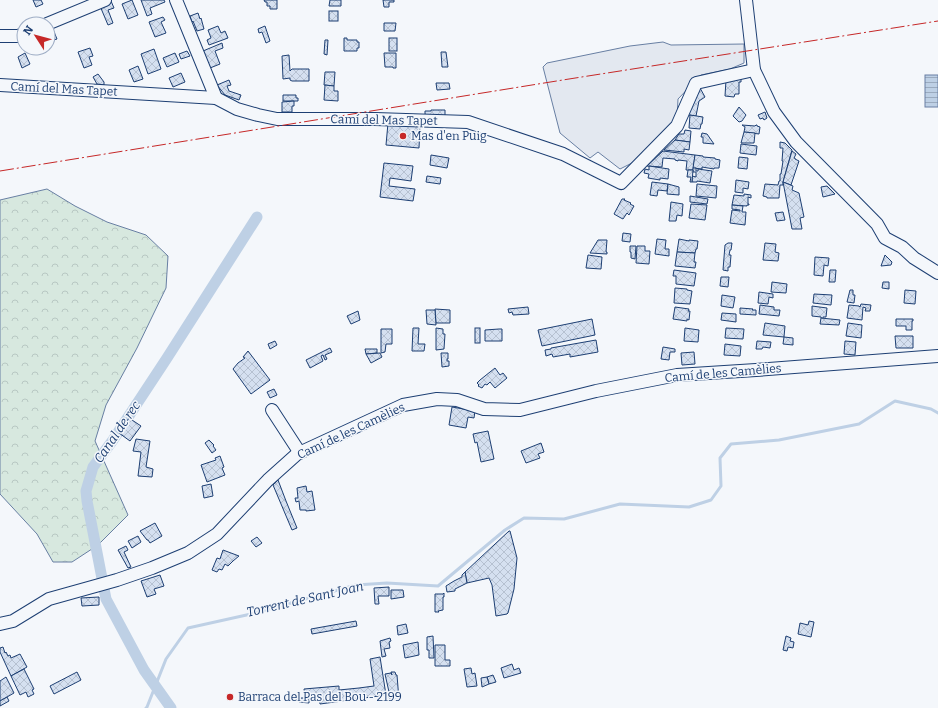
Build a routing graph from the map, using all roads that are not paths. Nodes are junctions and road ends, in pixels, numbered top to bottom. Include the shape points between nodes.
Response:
1 (105, 0) edge
2 (176, 0) edge
3 (746, 0) edge
4 (56, 20) edge
5 (0, 36) edge
6 (16, 36) edge
7 (754, 70) junction
8 (0, 85) edge
9 (216, 98) junction
10 (938, 273) edge
11 (938, 356) edge
12 (272, 410) dead end
13 (300, 453) junction
14 (13, 621) junction
15 (0, 624) edge
16 (0, 634) edge

1 - 4 street
2 - 9 street
3 - 7 street
5 - 6 street
7 - 9 street, Camí del Mas Tapet via 696,83 677,126 621,183 563,154 468,122 277,119 237,109
7 - 10 street via 774,112 796,142 877,224 885,238
8 - 9 street, Camí del Mas Tapet
11 - 13 street, Camí de les Camèlies via 677,375 596,391 520,410 484,409 458,400 437,399 403,405
12 - 13 street
13 - 14 street, Camí de les Camèlies via 268,480 217,534 188,553 125,577 49,599
14 - 15 street, Camí de les Camèlies
14 - 16 street

